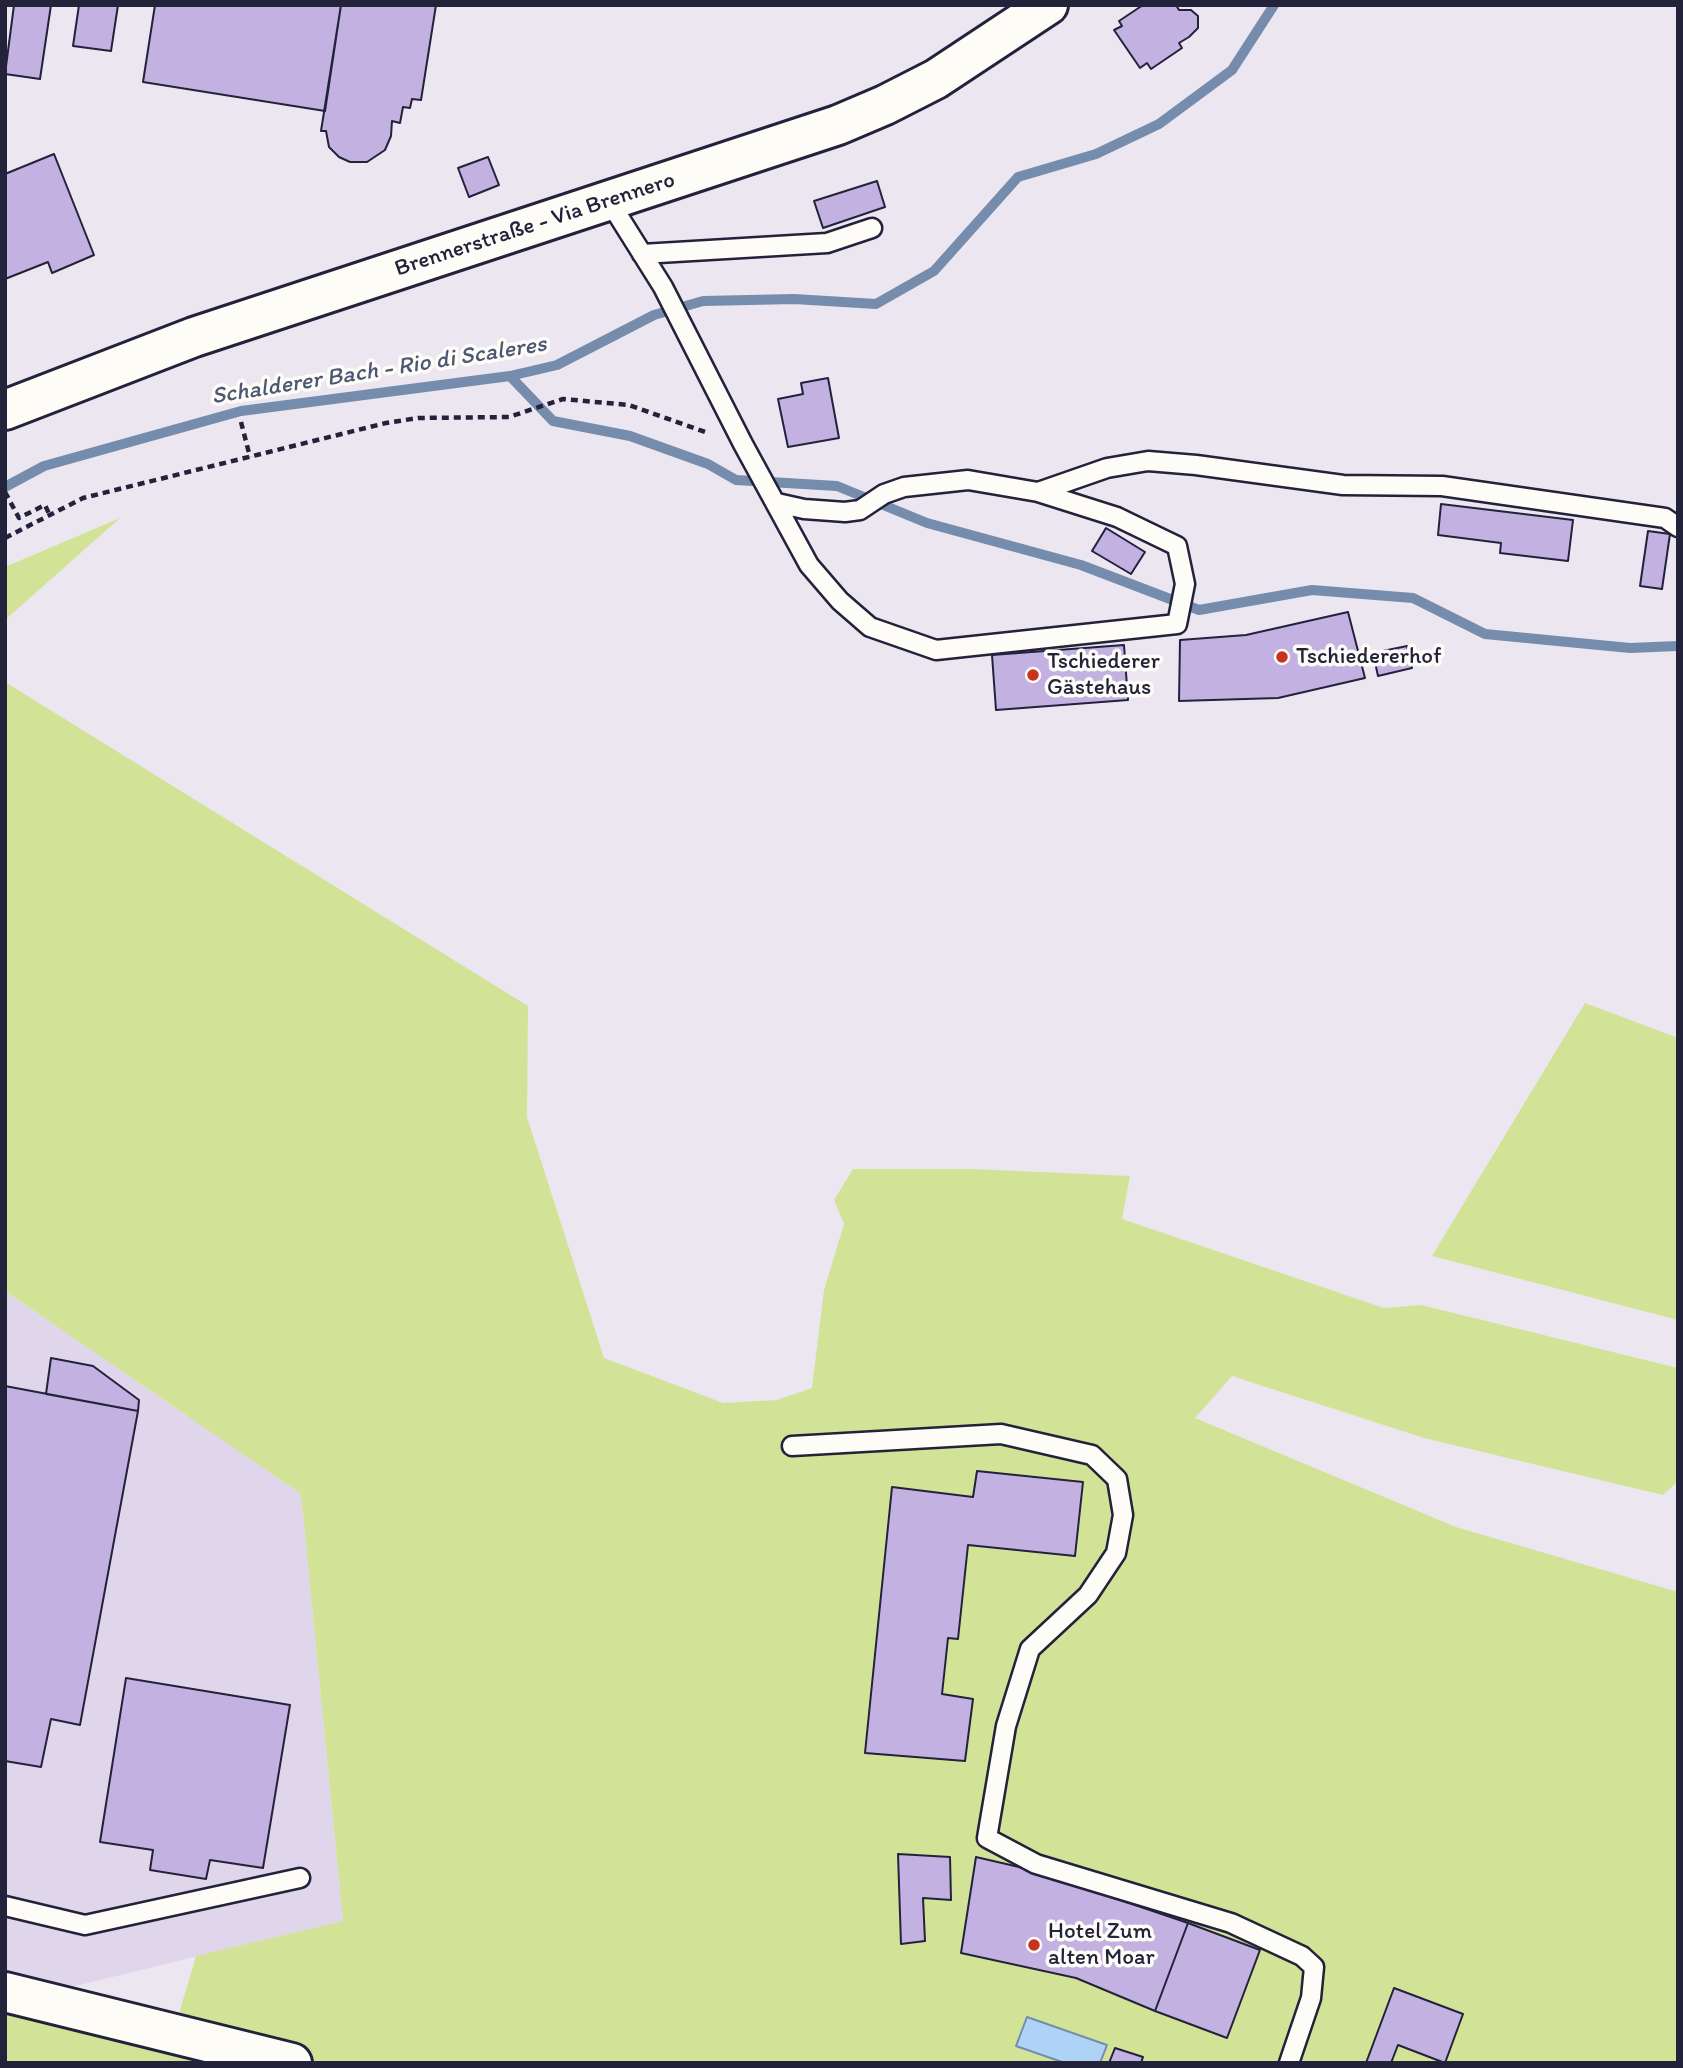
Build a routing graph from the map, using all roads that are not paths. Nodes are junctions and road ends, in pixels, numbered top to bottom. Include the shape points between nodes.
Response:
1 (1048, 5) edge
2 (609, 201) junction
3 (872, 228) dead end
4 (642, 254) junction
5 (5, 410) edge
6 (1038, 492) junction
7 (773, 497) junction
8 (1678, 527) edge
9 (792, 1446) dead end
10 (300, 1878) dead end
11 (5, 1906) edge
12 (5, 1992) edge
13 (292, 2063) edge
14 (1289, 2063) edge

1 - 2 main road, Brennerstraße - Via Brennero via 936,79 885,105
2 - 4 lane
2 - 5 main road, Brennerstraße - Via Brennero via 194,337
3 - 4 lane via 827,243
4 - 7 lane
6 - 7 lane via 968,480 904,487 860,510 845,512 804,509
6 - 7 lane via 1117,517 1177,546 1185,583 1177,624 936,650 870,627 840,601 809,565
6 - 8 lane via 1107,468 1148,461 1343,485 1442,485 1665,517
9 - 14 lane via 1001,1434 1092,1455 1117,1479 1123,1515 1116,1553 1088,1595 1030,1649 1006,1726 987,1838 1036,1864 1231,1923 1301,1956 1314,1968 1311,1998
10 - 11 lane via 85,1925
12 - 13 main road

